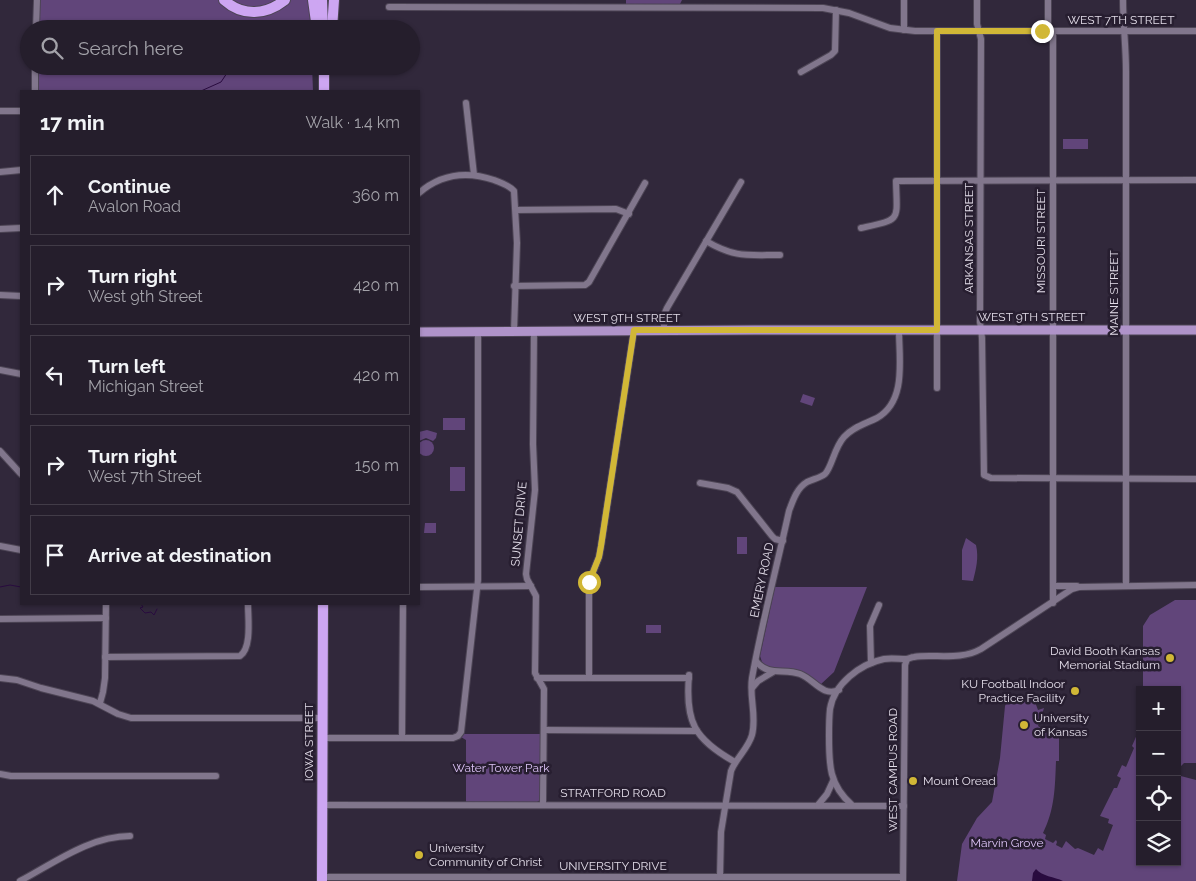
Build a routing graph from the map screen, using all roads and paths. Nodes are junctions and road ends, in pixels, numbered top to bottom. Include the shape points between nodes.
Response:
1 (36, 0) edge
2 (224, 0) edge
3 (285, 0) edge
4 (313, 0) edge
5 (322, 0) edge
6 (334, 0) edge
7 (904, 0) edge
8 (977, 0) edge
9 (1048, 0) edge
10 (1123, 0) edge
11 (685, 4) edge
12 (389, 7) dead end
13 (833, 7) junction
14 (36, 20) edge
15 (316, 20) edge
16 (323, 20) edge
17 (333, 20) edge
18 (904, 30) junction
19 (937, 31) junction
20 (979, 31) junction
21 (1050, 31) junction
22 (1124, 31) junction
23 (1196, 31) edge
24 (801, 72) dead end
25 (35, 75) edge
26 (35, 90) edge
27 (466, 103) dead end
28 (0, 111) edge
29 (20, 111) edge
30 (20, 170) edge
31 (0, 172) edge
32 (474, 175) junction
33 (937, 180) junction
34 (981, 180) junction
35 (1053, 180) junction
36 (1126, 180) junction
37 (1196, 180) edge
38 (740, 182) dead end
39 (645, 183) dead end
40 (420, 192) edge
41 (516, 210) junction
42 (629, 214) junction
43 (20, 228) edge
44 (861, 228) dead end
45 (0, 229) edge
46 (706, 241) junction
47 (780, 255) dead end
48 (514, 286) junction
49 (0, 295) edge
50 (20, 296) edge
51 (634, 330) junction
52 (664, 330) junction
53 (899, 330) junction
54 (937, 330) junction
55 (981, 330) junction
56 (1052, 330) junction
57 (1125, 330) junction
58 (1196, 330) edge
59 (514, 331) junction
60 (534, 331) junction
61 (420, 332) edge
62 (478, 332) junction
63 (0, 370) edge
64 (20, 374) edge
65 (937, 388) dead end
66 (0, 451) edge
67 (20, 473) edge
68 (1053, 479) junction
69 (1125, 479) junction
70 (1196, 479) edge
71 (700, 483) dead end
72 (782, 541) junction
73 (0, 546) edge
74 (20, 550) edge
75 (1196, 585) edge
76 (531, 586) junction
77 (1053, 586) junction
78 (1083, 586) junction
79 (1126, 586) junction
80 (420, 587) edge
81 (477, 587) junction
82 (1053, 603) junction
83 (106, 605) edge
84 (248, 605) edge
85 (323, 605) edge
86 (403, 605) edge
87 (879, 605) dead end
88 (106, 618) junction
89 (0, 619) edge
90 (105, 657) junction
91 (907, 659) junction
92 (756, 661) junction
93 (871, 663) junction
94 (773, 672) junction
95 (0, 678) edge
96 (538, 678) junction
97 (589, 678) junction
98 (752, 688) junction
99 (821, 689) junction
100 (839, 690) junction
101 (100, 703) junction
102 (830, 707) junction
103 (322, 718) junction
104 (544, 730) junction
105 (698, 731) junction
106 (322, 738) junction
107 (402, 738) junction
108 (735, 762) junction
109 (0, 774) edge
110 (216, 776) dead end
111 (833, 781) junction
112 (543, 804) junction
113 (725, 804) junction
114 (322, 805) junction
115 (818, 805) junction
116 (852, 805) junction
117 (904, 806) junction
118 (130, 836) dead end
119 (720, 877) junction
120 (322, 879) edge
121 (372, 879) edge
122 (434, 879) edge
123 (510, 879) edge
124 (626, 879) edge
125 (694, 879) edge
126 (830, 879) edge
127 (904, 879) edge
128 (20, 881) edge

1 - 14 street
2 - 3 highway via 238,10 254,13
4 - 15 highway
5 - 16 highway
6 - 17 highway
7 - 18 street
8 - 20 street, ARKANSAS STREET
9 - 21 street, MISSOURI STREET
10 - 22 street, MAINE STREET
11 - 12 street, WEST 7TH STREET
11 - 13 street, WEST 7TH STREET
13 - 18 street, WEST 7TH STREET via 877,25
13 - 24 street via 835,51
18 - 19 street, WEST 7TH STREET
19 - 20 street, WEST 7TH STREET
19 - 33 street
20 - 21 street, WEST 7TH STREET
20 - 34 street, ARKANSAS STREET
21 - 22 street, WEST 7TH STREET
21 - 35 street, MISSOURI STREET via 1053,35
22 - 23 street, WEST 7TH STREET
22 - 36 street, MAINE STREET
25 - 26 street
27 - 32 street
28 - 29 street
30 - 31 street
32 - 40 street via 451,176 432,183
32 - 41 street via 513,189
33 - 34 street
33 - 44 street via 896,181 896,213 893,219
33 - 54 street
34 - 35 street
34 - 55 street, ARKANSAS STREET
35 - 36 street
35 - 56 street, MISSOURI STREET
36 - 37 street
36 - 57 street, MAINE STREET
38 - 46 street
39 - 42 street
41 - 42 street via 616,209
41 - 48 street
42 - 48 street via 587,284
43 - 45 street
46 - 47 street via 733,254
46 - 52 street via 665,312
48 - 59 street
49 - 50 street
51 - 52 main road, WEST 9TH STREET
51 - 60 main road, WEST 9TH STREET
51 - 97 street via 601,546 589,582
52 - 53 main road, WEST 9TH STREET
53 - 54 main road, WEST 9TH STREET
53 - 72 street, EMERY ROAD via 899,378 892,403 881,415 845,435 824,475 798,491
54 - 55 main road, WEST 9TH STREET
54 - 65 street
55 - 56 main road, WEST 9TH STREET
55 - 68 street, ARKANSAS STREET via 985,477
56 - 57 main road, WEST 9TH STREET
56 - 68 street, MISSOURI STREET
57 - 58 main road, WEST 9TH STREET
57 - 69 street, MAINE STREET
59 - 60 main road, WEST 9TH STREET
59 - 62 main road, WEST 9TH STREET
60 - 76 street, SUNSET DRIVE via 535,490 526,574
61 - 62 main road, WEST 9TH STREET
62 - 81 street
63 - 64 street
66 - 67 street
68 - 69 street
68 - 77 street, MISSOURI STREET
69 - 70 street
69 - 79 street, MAINE STREET
71 - 72 street via 737,492 772,536
72 - 92 street, EMERY ROAD
73 - 74 street
75 - 79 street
76 - 81 street
76 - 96 street, SUNSET DRIVE via 536,596 535,669
77 - 78 street
77 - 82 street, MISSOURI STREET
78 - 79 street
78 - 82 street
80 - 81 street
81 - 107 street via 460,735 453,738
82 - 91 street via 974,653
83 - 88 street
84 - 90 street via 247,646 240,656
85 - 103 highway, IOWA STREET
86 - 107 street
87 - 93 street via 870,626
88 - 89 street
88 - 90 street
90 - 101 street
91 - 93 street
91 - 117 street, WEST CAMPUS ROAD
92 - 94 street via 762,668
92 - 98 street, EMERY ROAD
93 - 100 street via 852,674
94 - 98 street
94 - 99 street via 801,674
95 - 101 street
96 - 97 street
96 - 104 street, SUNSET DRIVE via 544,689
97 - 105 street via 689,676 689,710
98 - 108 street, EMERY ROAD via 753,733 748,746
99 - 100 street
99 - 102 street
100 - 102 street
101 - 103 street via 131,718
102 - 111 street via 829,746
103 - 106 highway, IOWA STREET
104 - 105 street
104 - 112 street, SUNSET DRIVE
105 - 108 street via 714,750
106 - 107 street
106 - 114 highway, IOWA STREET
108 - 113 street, EMERY ROAD
109 - 110 street
111 - 115 street
111 - 116 street
112 - 113 street, STRATFORD ROAD
112 - 114 street, STRATFORD ROAD
113 - 115 street, STRATFORD ROAD
113 - 119 street, EMERY ROAD
114 - 120 highway, IOWA STREET
115 - 116 street, STRATFORD ROAD
116 - 117 street, STRATFORD ROAD
117 - 127 street, WEST CAMPUS ROAD
118 - 128 street via 96,842
119 - 125 street, UNIVERSITY DRIVE
119 - 126 street, UNIVERSITY DRIVE
120 - 121 street, UNIVERSITY DRIVE
121 - 122 street, UNIVERSITY DRIVE
122 - 123 street, UNIVERSITY DRIVE
123 - 124 street, UNIVERSITY DRIVE
124 - 125 street, UNIVERSITY DRIVE
126 - 127 street, UNIVERSITY DRIVE

